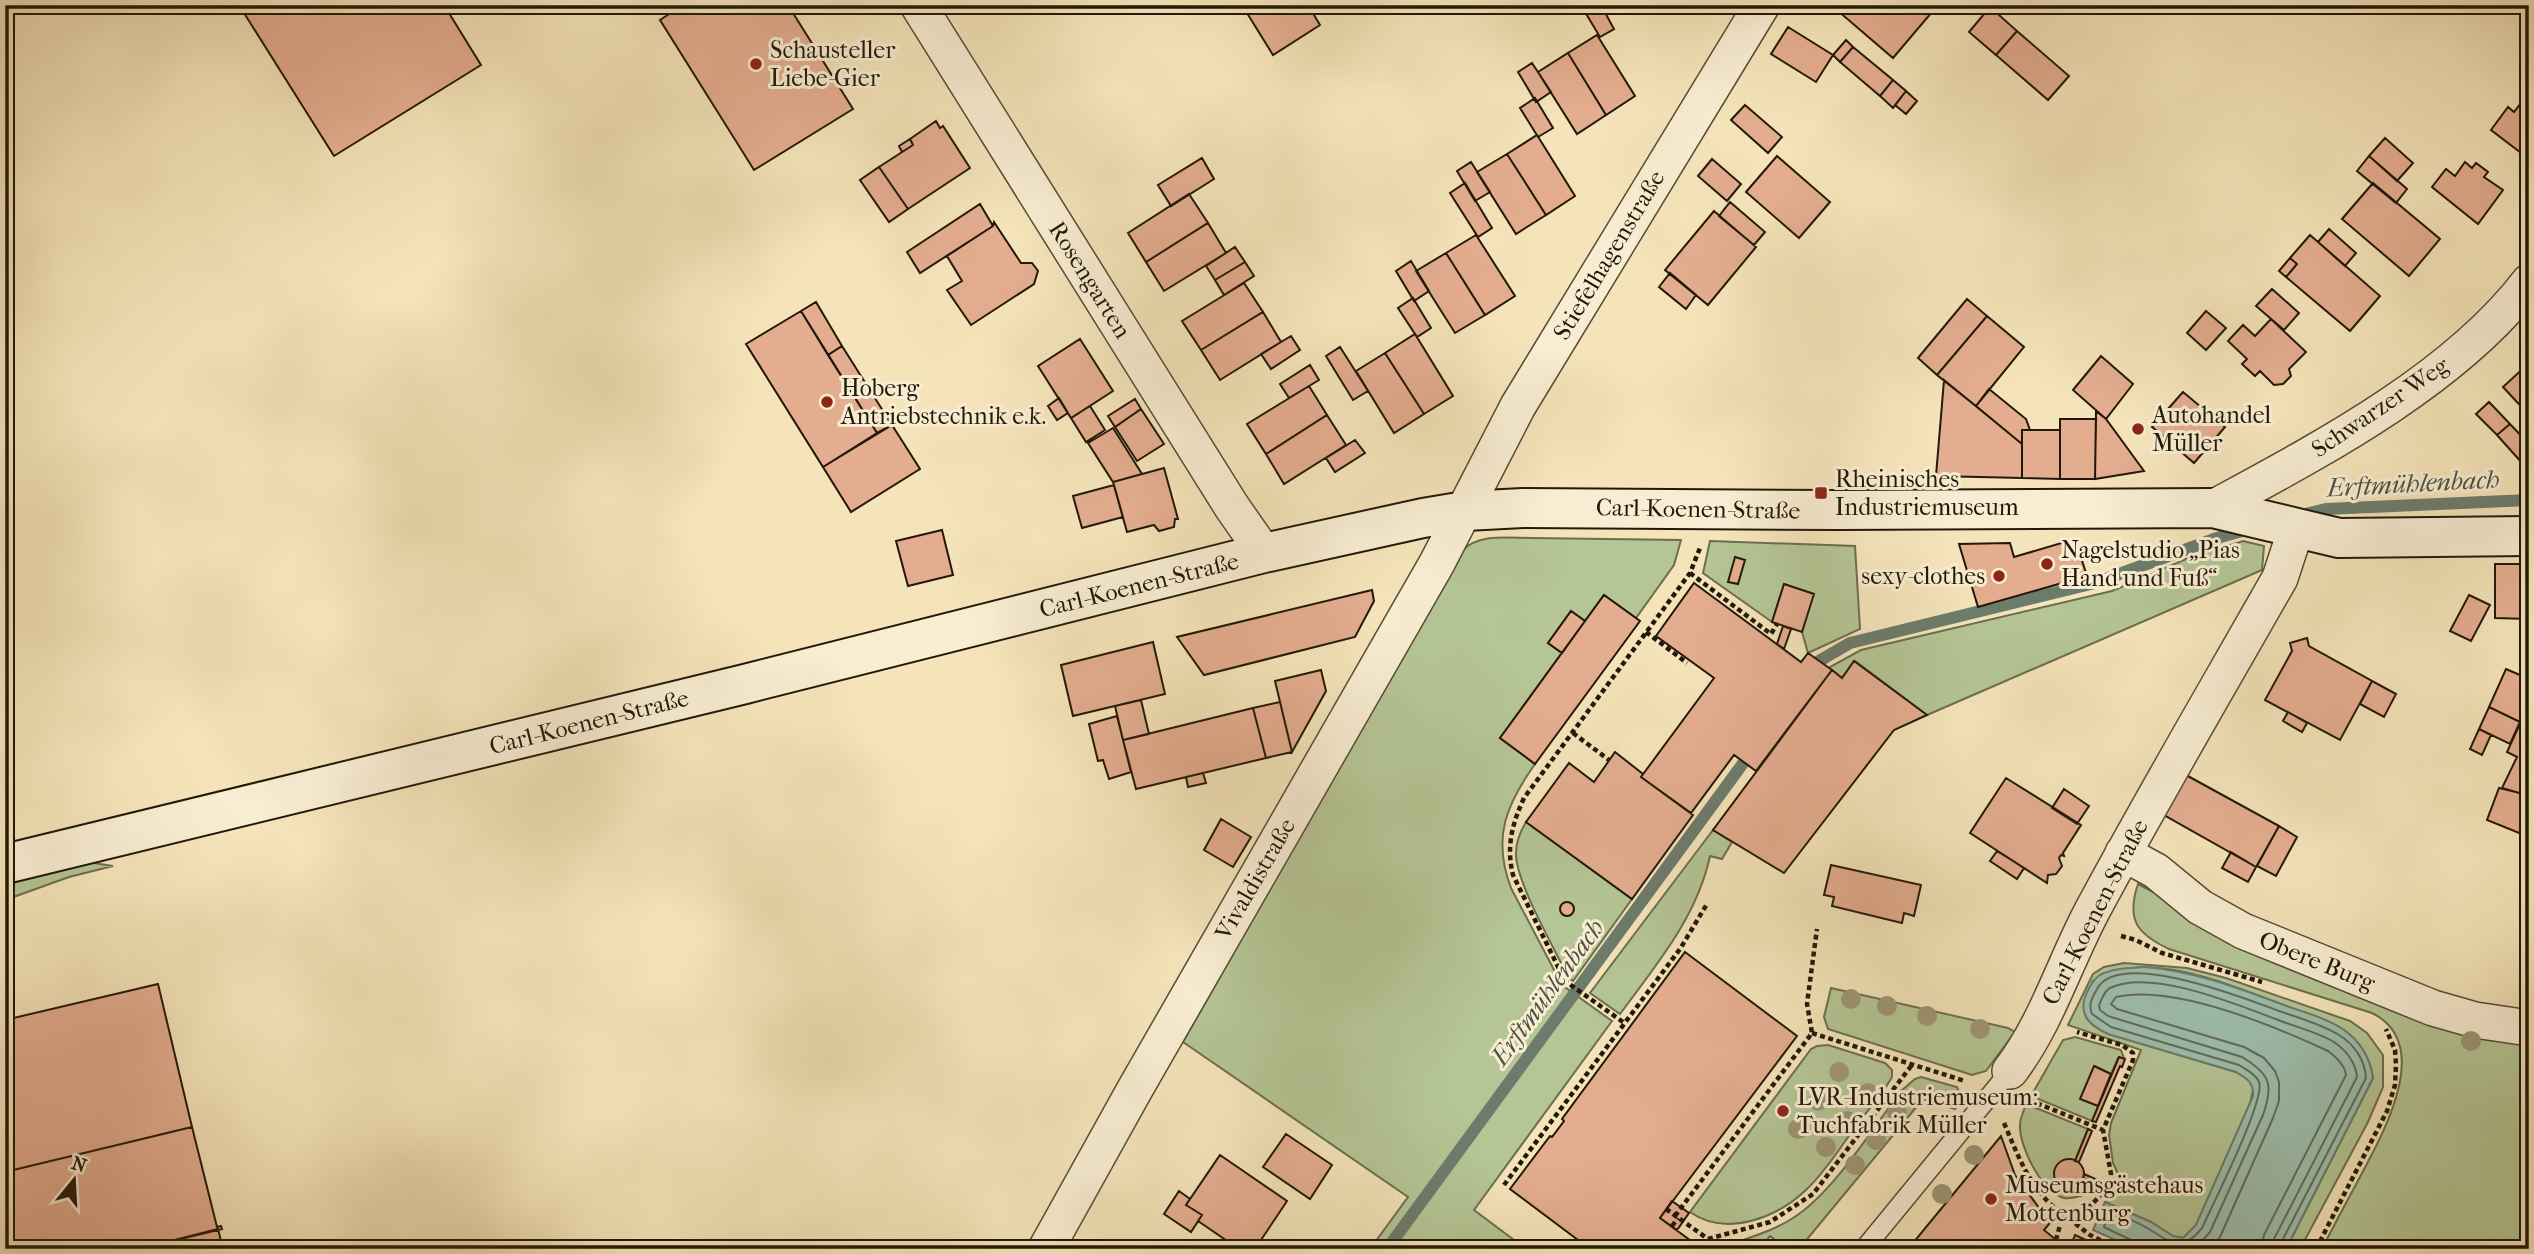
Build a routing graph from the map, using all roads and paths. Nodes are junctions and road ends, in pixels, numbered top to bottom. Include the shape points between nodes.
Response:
1 (918, 5) edge
2 (1762, 5) edge
3 (2529, 282) edge
4 (1709, 510) junction
5 (1465, 511) junction
6 (2226, 511) junction
7 (2296, 529) junction
8 (2529, 536) edge
9 (1264, 553) junction
10 (1690, 573) junction
11 (1777, 624) dead end
12 (1646, 632) junction
13 (1687, 663) dead end
14 (1573, 733) junction
15 (1609, 760) dead end
16 (2123, 853) junction
17 (5, 864) edge
18 (1707, 904) dead end
19 (1817, 929) dead end
20 (2109, 940) dead end
21 (2266, 984) dead end
22 (2378, 1021) dead end
23 (1623, 1023) junction
24 (2067, 1028) dead end
25 (2529, 1028) edge
26 (1812, 1033) junction
27 (1912, 1065) junction
28 (2001, 1083) junction
29 (1973, 1084) dead end
30 (2028, 1100) dead end
31 (1550, 1124) junction
32 (1558, 1129) dead end
33 (2103, 1130) junction
34 (1504, 1185) dead end
35 (1666, 1209) dead end
36 (2063, 1214) junction
37 (1677, 1217) junction
38 (1672, 1226) dead end
39 (1708, 1239) junction
40 (2056, 1240) dead end
41 (1046, 1249) edge
42 (1722, 1249) edge
43 (1864, 1249) edge
44 (2119, 1249) edge
45 (2316, 1249) edge

1 - 9 street, Rosengarten
2 - 5 street, Stiefelhagenstraße via 1518,405
3 - 6 street, Schwarzer Weg via 2488,328 2436,373
4 - 5 street, Carl-Koenen-Straße
4 - 6 street, Carl-Koenen-Straße
4 - 10 path
5 - 9 street, Carl-Koenen-Straße
5 - 41 street, Vivaldistraße
6 - 7 street, Carl-Koenen-Straße
7 - 8 street, Carl-Koenen-Straße via 2339,538
7 - 16 street, Carl-Koenen-Straße via 2280,578
9 - 17 street, Carl-Koenen-Straße
10 - 11 path via 1771,634
10 - 12 path
12 - 13 path
12 - 14 path
14 - 15 path
14 - 23 path via 1524,798 1514,821 1509,858 1520,893 1565,981
16 - 25 street, Obere Burg via 2243,931 2433,1008
16 - 28 street, Carl-Koenen-Straße via 2031,1038
18 - 23 path via 1680,949
19 - 26 path via 1807,1004
20 - 21 path via 2122,936
22 - 45 path via 2395,1050 2395,1085 2370,1148
23 - 31 path
24 - 33 path via 2122,1045 2133,1053
26 - 27 path
26 - 37 path
27 - 29 path
27 - 39 path via 1813,1194 1770,1222
28 - 36 path via 2025,1172 2040,1194
28 - 43 lane
30 - 33 path
31 - 32 path
31 - 34 path
33 - 36 path via 2110,1186 2088,1208
35 - 37 path
36 - 40 path
36 - 44 path
37 - 38 path
37 - 39 path
39 - 42 path

